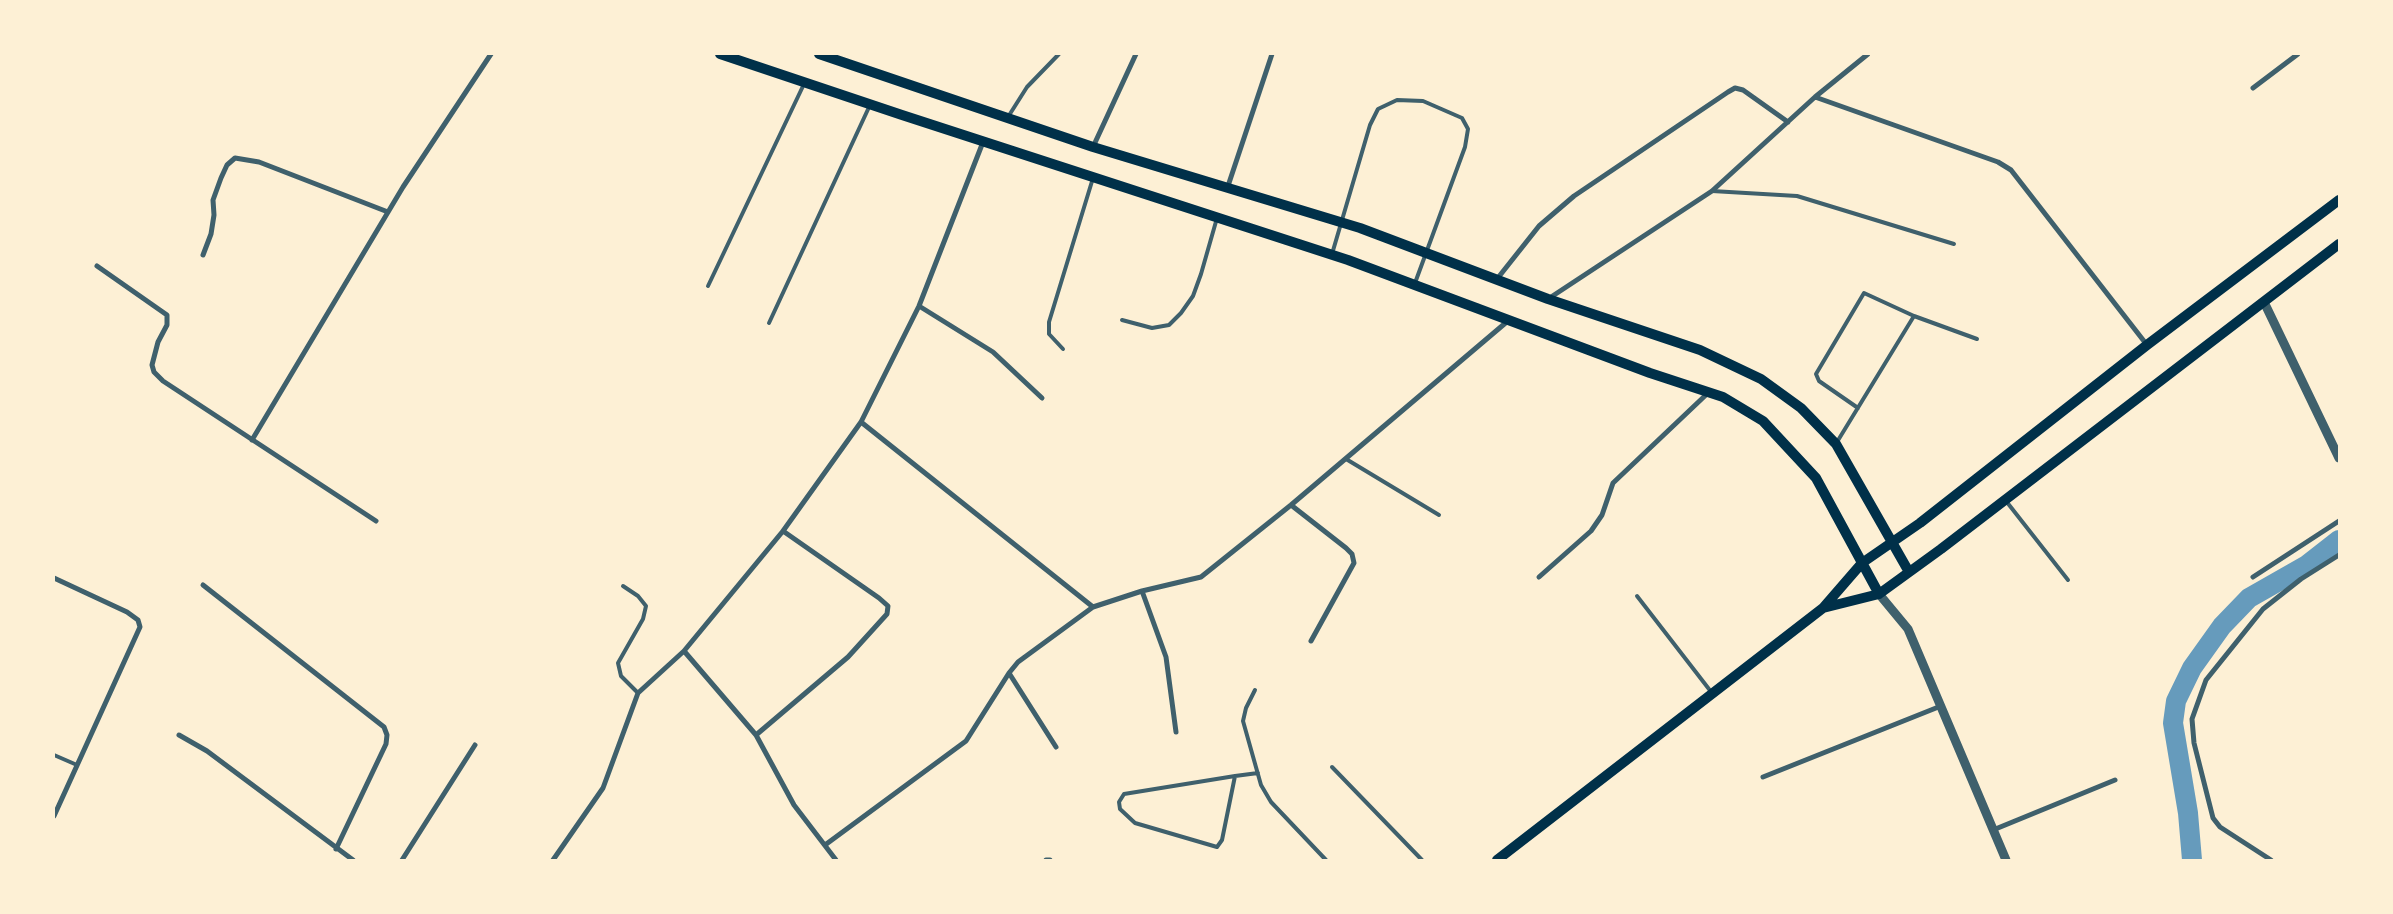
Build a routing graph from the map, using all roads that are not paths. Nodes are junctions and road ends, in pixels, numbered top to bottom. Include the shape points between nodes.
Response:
1 (491, 54) edge
2 (720, 54) edge
3 (819, 54) edge
4 (1059, 54) edge
5 (1136, 54) edge
6 (1272, 54) edge
7 (1868, 54) edge
8 (2298, 54) edge
9 (833, 56) edge
10 (804, 82) junction
11 (2253, 88) dead end
12 (1815, 97) junction
13 (870, 104) junction
14 (1008, 117) junction
15 (1788, 122) junction
16 (983, 142) junction
17 (1093, 147) junction
18 (1093, 178) junction
19 (1228, 186) junction
20 (1712, 191) junction
21 (2339, 200) edge
22 (388, 212) junction
23 (1217, 218) junction
24 (1341, 222) junction
25 (1954, 244) dead end
26 (2339, 244) edge
27 (1426, 252) junction
28 (203, 255) dead end
29 (1331, 255) junction
30 (97, 266) dead end
31 (1497, 279) junction
32 (1414, 285) junction
33 (708, 286) dead end
34 (1548, 299) junction
35 (2264, 302) junction
36 (918, 306) junction
37 (1914, 316) junction
38 (1122, 320) dead end
39 (1509, 320) junction
40 (768, 323) dead end
41 (1977, 339) dead end
42 (2147, 345) junction
43 (1063, 348) dead end
44 (1709, 392) junction
45 (1042, 398) dead end
46 (1858, 408) junction
47 (861, 422) junction
48 (252, 440) junction
49 (1836, 444) junction
50 (2339, 458) edge
51 (1346, 459) junction
52 (2005, 500) junction
53 (1291, 505) junction
54 (1439, 515) dead end
55 (376, 522) dead end
56 (2339, 522) edge
57 (783, 531) junction
58 (1892, 542) junction
59 (2339, 555) edge
60 (1862, 562) junction
61 (1909, 572) junction
62 (1539, 577) dead end
63 (2253, 577) dead end
64 (54, 578) edge
65 (2068, 580) dead end
66 (203, 585) dead end
67 (623, 586) dead end
68 (1142, 591) junction
69 (1879, 594) junction
70 (1637, 596) dead end
71 (1093, 607) junction
72 (1824, 608) junction
73 (1311, 641) dead end
74 (684, 651) junction
75 (1009, 673) junction
76 (1255, 690) dead end
77 (638, 693) junction
78 (1712, 693) junction
79 (1941, 706) junction
80 (1176, 732) dead end
81 (179, 735) dead end
82 (756, 736) junction
83 (475, 745) dead end
84 (1056, 747) dead end
85 (54, 755) edge
86 (77, 765) junction
87 (1332, 767) dead end
88 (1258, 773) junction
89 (1235, 776) junction
90 (1763, 778) dead end
91 (2115, 780) dead end
92 (54, 816) edge
93 (1993, 830) junction
94 (825, 845) junction
95 (336, 849) junction
96 (352, 860) edge
97 (402, 860) edge
98 (553, 860) edge
99 (836, 860) edge
100 (1046, 860) edge
101 (1050, 860) edge
102 (1326, 860) edge
103 (1422, 860) edge
104 (1497, 860) edge
105 (2006, 860) edge
106 (2271, 860) edge

1 - 22 street
2 - 10 main road
3 - 9 main road
4 - 14 lane via 1027,87
5 - 17 street
6 - 19 street
7 - 12 street
8 - 11 street
9 - 14 main road
10 - 13 main road
10 - 33 lane
12 - 15 street
12 - 42 street via 1998,162 2011,170
13 - 16 main road
13 - 40 lane
14 - 17 main road
15 - 20 street
15 - 31 street via 1743,90 1735,88 1574,196 1539,226
16 - 18 main road
16 - 36 street
17 - 19 main road
18 - 23 main road
18 - 43 lane via 1049,322 1049,334
19 - 24 main road
20 - 25 lane via 1797,196
20 - 34 street
21 - 42 main road
22 - 28 street via 259,162 235,158 220,178 213,200 211,234
22 - 48 street
23 - 29 main road
23 - 38 lane via 1202,274 1193,296 1180,314 1169,325 1152,328
24 - 27 main road
24 - 27 lane via 1370,124 1378,109 1397,100 1423,101 1462,118 1468,129 1465,147
24 - 29 lane
26 - 35 main road
27 - 31 main road
27 - 32 lane
29 - 32 main road
30 - 48 street via 167,315 167,325 152,365 154,372
31 - 34 main road
32 - 39 main road
34 - 49 main road via 1700,350 1761,379 1801,408
35 - 50 street
35 - 52 main road
36 - 45 street via 993,352
36 - 47 street
37 - 41 lane
37 - 46 lane
37 - 46 lane via 1864,293 1816,374 1819,381
39 - 44 main road
39 - 51 street
42 - 58 main road
44 - 60 main road via 1763,421 1816,478
44 - 62 street via 1613,484 1602,515 1591,531
46 - 49 lane
47 - 57 street
47 - 71 street
48 - 55 street
49 - 58 main road
51 - 53 street
51 - 54 lane
52 - 61 main road
52 - 65 lane
53 - 68 street via 1201,577
53 - 73 street via 1346,548 1354,563
56 - 63 street
57 - 74 street
57 - 82 street via 878,598 888,606 887,614 848,657
58 - 60 main road
58 - 61 main road
59 - 106 street via 2263,609 2206,680 2192,719 2194,742 2213,818 2220,827
60 - 69 main road
60 - 72 main road
61 - 69 main road
64 - 86 street via 127,612 138,620 140,628
66 - 95 street via 384,727 386,744
67 - 77 lane via 646,606 643,619 618,663 620,676
68 - 71 street
68 - 80 street via 1166,657
69 - 72 main road
69 - 79 street via 1908,629
70 - 78 lane
71 - 75 street via 1018,662
72 - 78 main road
74 - 77 street
74 - 82 street
75 - 84 street
75 - 94 street via 966,741
76 - 88 lane via 1243,721
77 - 98 street via 603,788
78 - 104 main road
79 - 90 street
79 - 93 street
81 - 95 street via 207,751
82 - 94 street via 794,805
83 - 97 street
85 - 86 lane
86 - 92 street
87 - 103 lane
88 - 89 lane
88 - 102 lane via 1271,802
89 - 89 lane via 1124,794 1119,802 1120,809 1135,824 1217,847 1222,840
91 - 93 street
93 - 105 street
94 - 99 street
95 - 96 street
100 - 101 street

